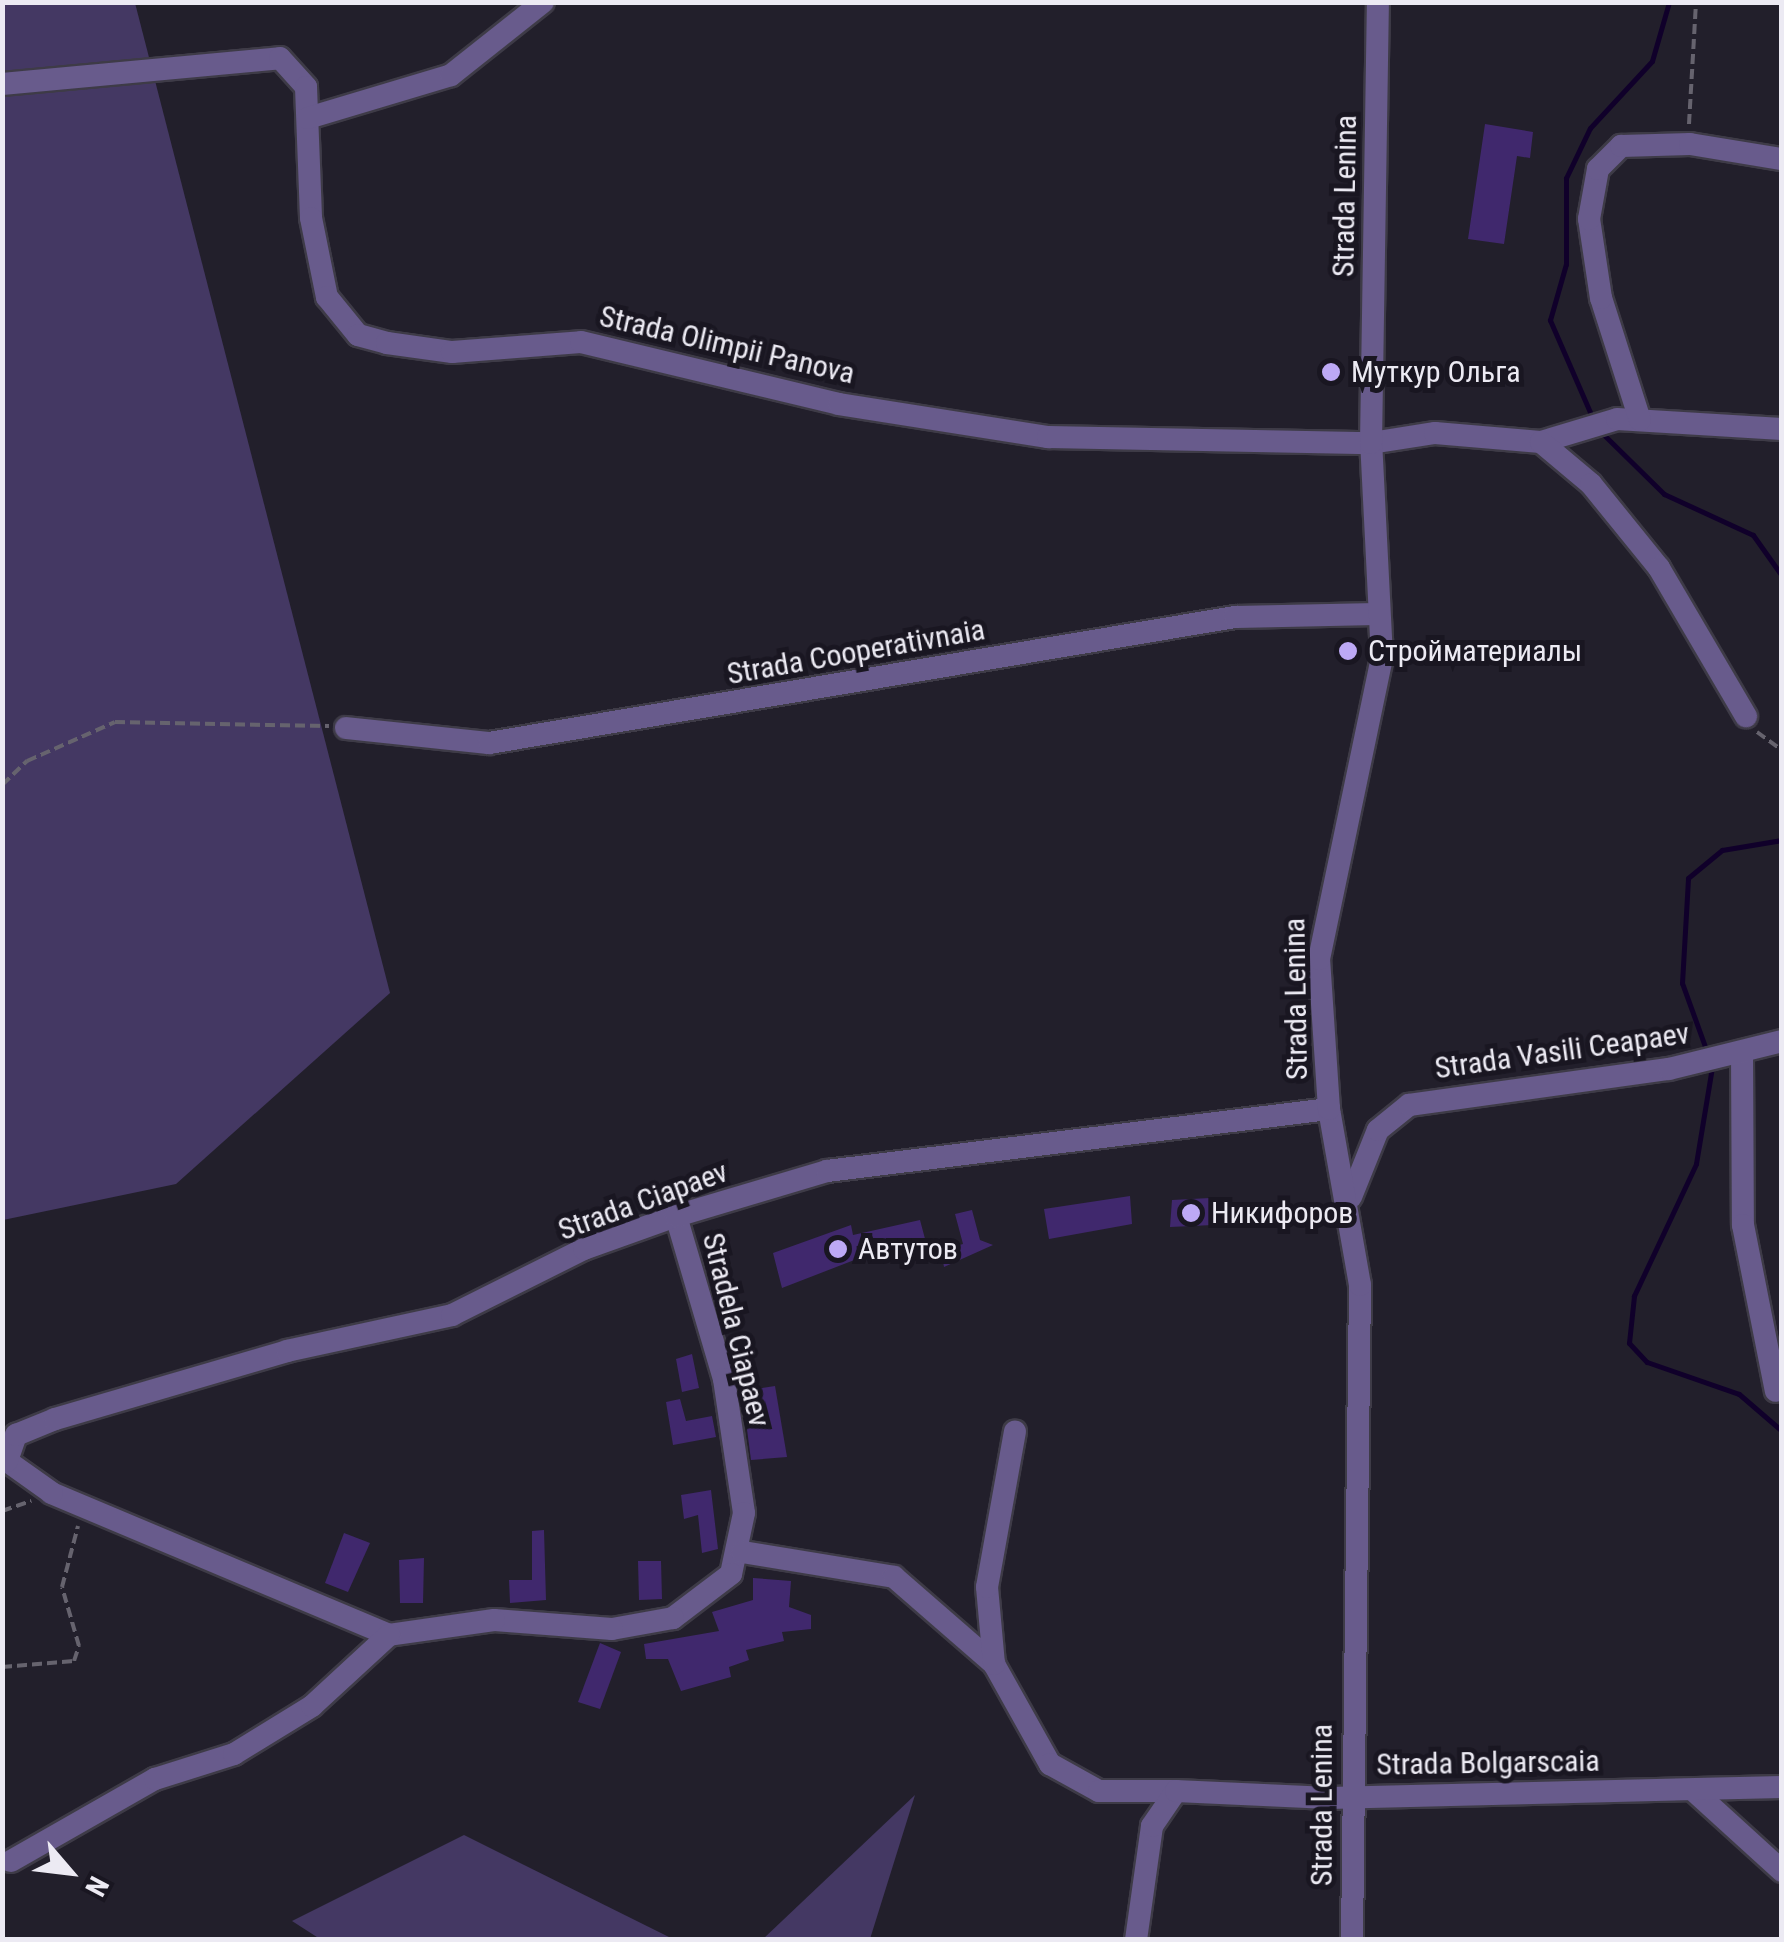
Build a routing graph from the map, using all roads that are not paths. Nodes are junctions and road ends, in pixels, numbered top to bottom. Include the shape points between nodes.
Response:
1 (543, 2) edge
2 (1378, 2) edge
3 (2, 84) edge
4 (308, 118) junction
5 (1782, 159) edge
6 (1640, 420) junction
7 (1782, 429) edge
8 (1540, 442) junction
9 (1371, 444) junction
10 (1377, 614) junction
11 (1746, 716) road end
12 (346, 728) road end
13 (1782, 1041) edge
14 (1733, 1055) junction
15 (1329, 1109) junction
16 (1349, 1206) junction
17 (676, 1216) junction
18 (1776, 1391) dead end
19 (1015, 1431) dead end
20 (742, 1552) junction
21 (388, 1634) junction
22 (994, 1664) junction
23 (1782, 1787) edge
24 (1693, 1790) junction
25 (1176, 1791) junction
26 (1352, 1796) junction
27 (10, 1861) dead end
28 (1782, 1870) edge
29 (1136, 1940) edge
30 (1352, 1940) edge

1 - 4 street via 451,76
2 - 9 street, Strada Lenina
3 - 4 street, Strada Olimpii Panova via 260,53 294,71
4 - 9 street, Strada Olimpii Panova via 321,274 327,297 358,335 452,352 581,342 839,404 1048,436
5 - 6 street via 1690,144 1621,146 1598,169 1589,219 1601,298
6 - 7 street, Strada Olimpii Panova
6 - 8 street, Strada Olimpii Panova
8 - 9 street, Strada Olimpii Panova via 1435,434
8 - 11 street via 1591,484 1659,568
9 - 10 street, Strada Lenina
10 - 12 street, Strada Cooperativnaia via 1235,617 490,744
10 - 15 street, Strada Lenina via 1376,702 1321,941
13 - 14 street, Strada Vasili Ceapaev
14 - 16 street, Strada Vasili Ceapaev via 1409,1105 1378,1130
14 - 18 street via 1743,1225
15 - 16 street, Strada Lenina
15 - 17 street, Strada Ciapaev via 827,1171
16 - 26 street, Strada Lenina via 1360,1285
17 - 20 street, Stradela Ciapaev via 724,1379
17 - 21 street, Strada Ciapaev via 584,1249 452,1316 118,1398 16,1435 7,1448 11,1470 86,1508
19 - 22 street via 987,1587
20 - 21 street via 711,1594 644,1626 494,1620
20 - 22 street via 894,1577
21 - 27 street via 312,1706 234,1754 155,1779
22 - 25 street, Strada Bolgarscaia via 1034,1744 1066,1776 1098,1791
23 - 24 street, Strada Bolgarscaia
24 - 26 street, Strada Bolgarscaia
24 - 28 street
25 - 26 street, Strada Bolgarscaia
25 - 29 street via 1152,1826
26 - 30 street, Strada Lenina

